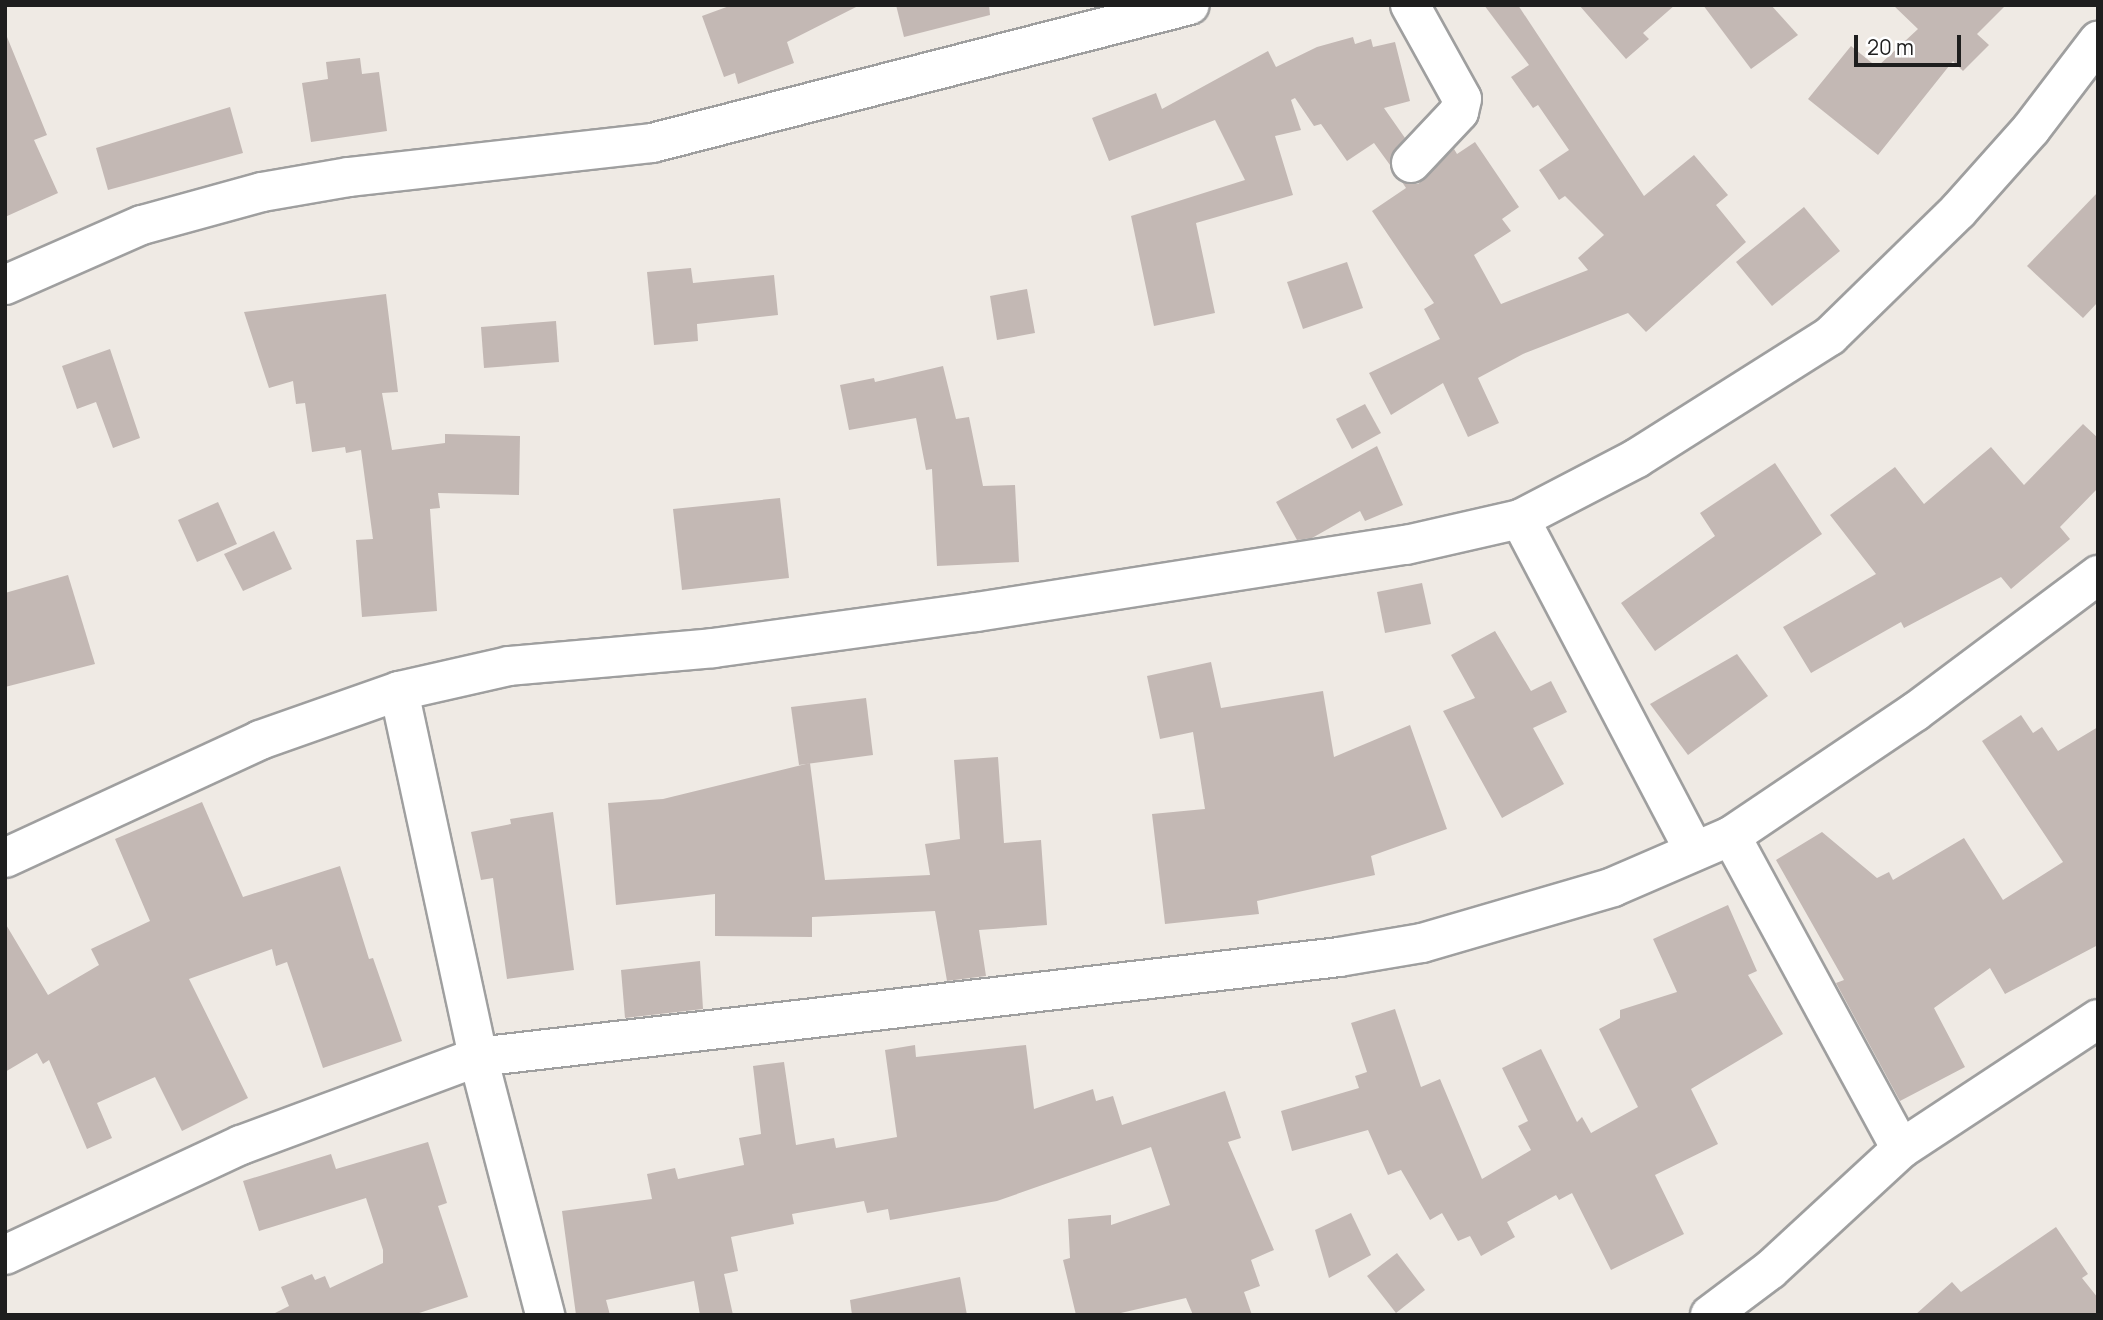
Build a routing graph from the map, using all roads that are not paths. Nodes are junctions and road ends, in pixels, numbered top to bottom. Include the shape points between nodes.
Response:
1 (1190, 5) edge
2 (1410, 5) edge
3 (2098, 41) edge
4 (1411, 163) dead end
5 (5, 285) edge
6 (1520, 519) junction
7 (2098, 575) edge
8 (399, 691) junction
9 (1731, 836) junction
10 (1694, 851) junction
11 (5, 858) edge
12 (2098, 1019) edge
13 (478, 1057) junction
14 (1901, 1149) junction
15 (5, 1255) edge
16 (545, 1315) edge
17 (1710, 1315) edge

1 - 5 street via 652,144 349,177 262,192 142,225
2 - 4 street via 1462,99 1459,112
3 - 6 street via 2031,129 1958,212 1830,337 1637,458
6 - 8 street via 1266,569 713,648 509,666
6 - 10 street
7 - 9 street via 1915,712
8 - 11 street via 260,740
8 - 13 street
9 - 10 street
9 - 14 street
10 - 13 street via 1613,887 1422,943 1339,957
12 - 14 street
13 - 15 street via 242,1145
13 - 16 street
14 - 17 street via 1770,1270

